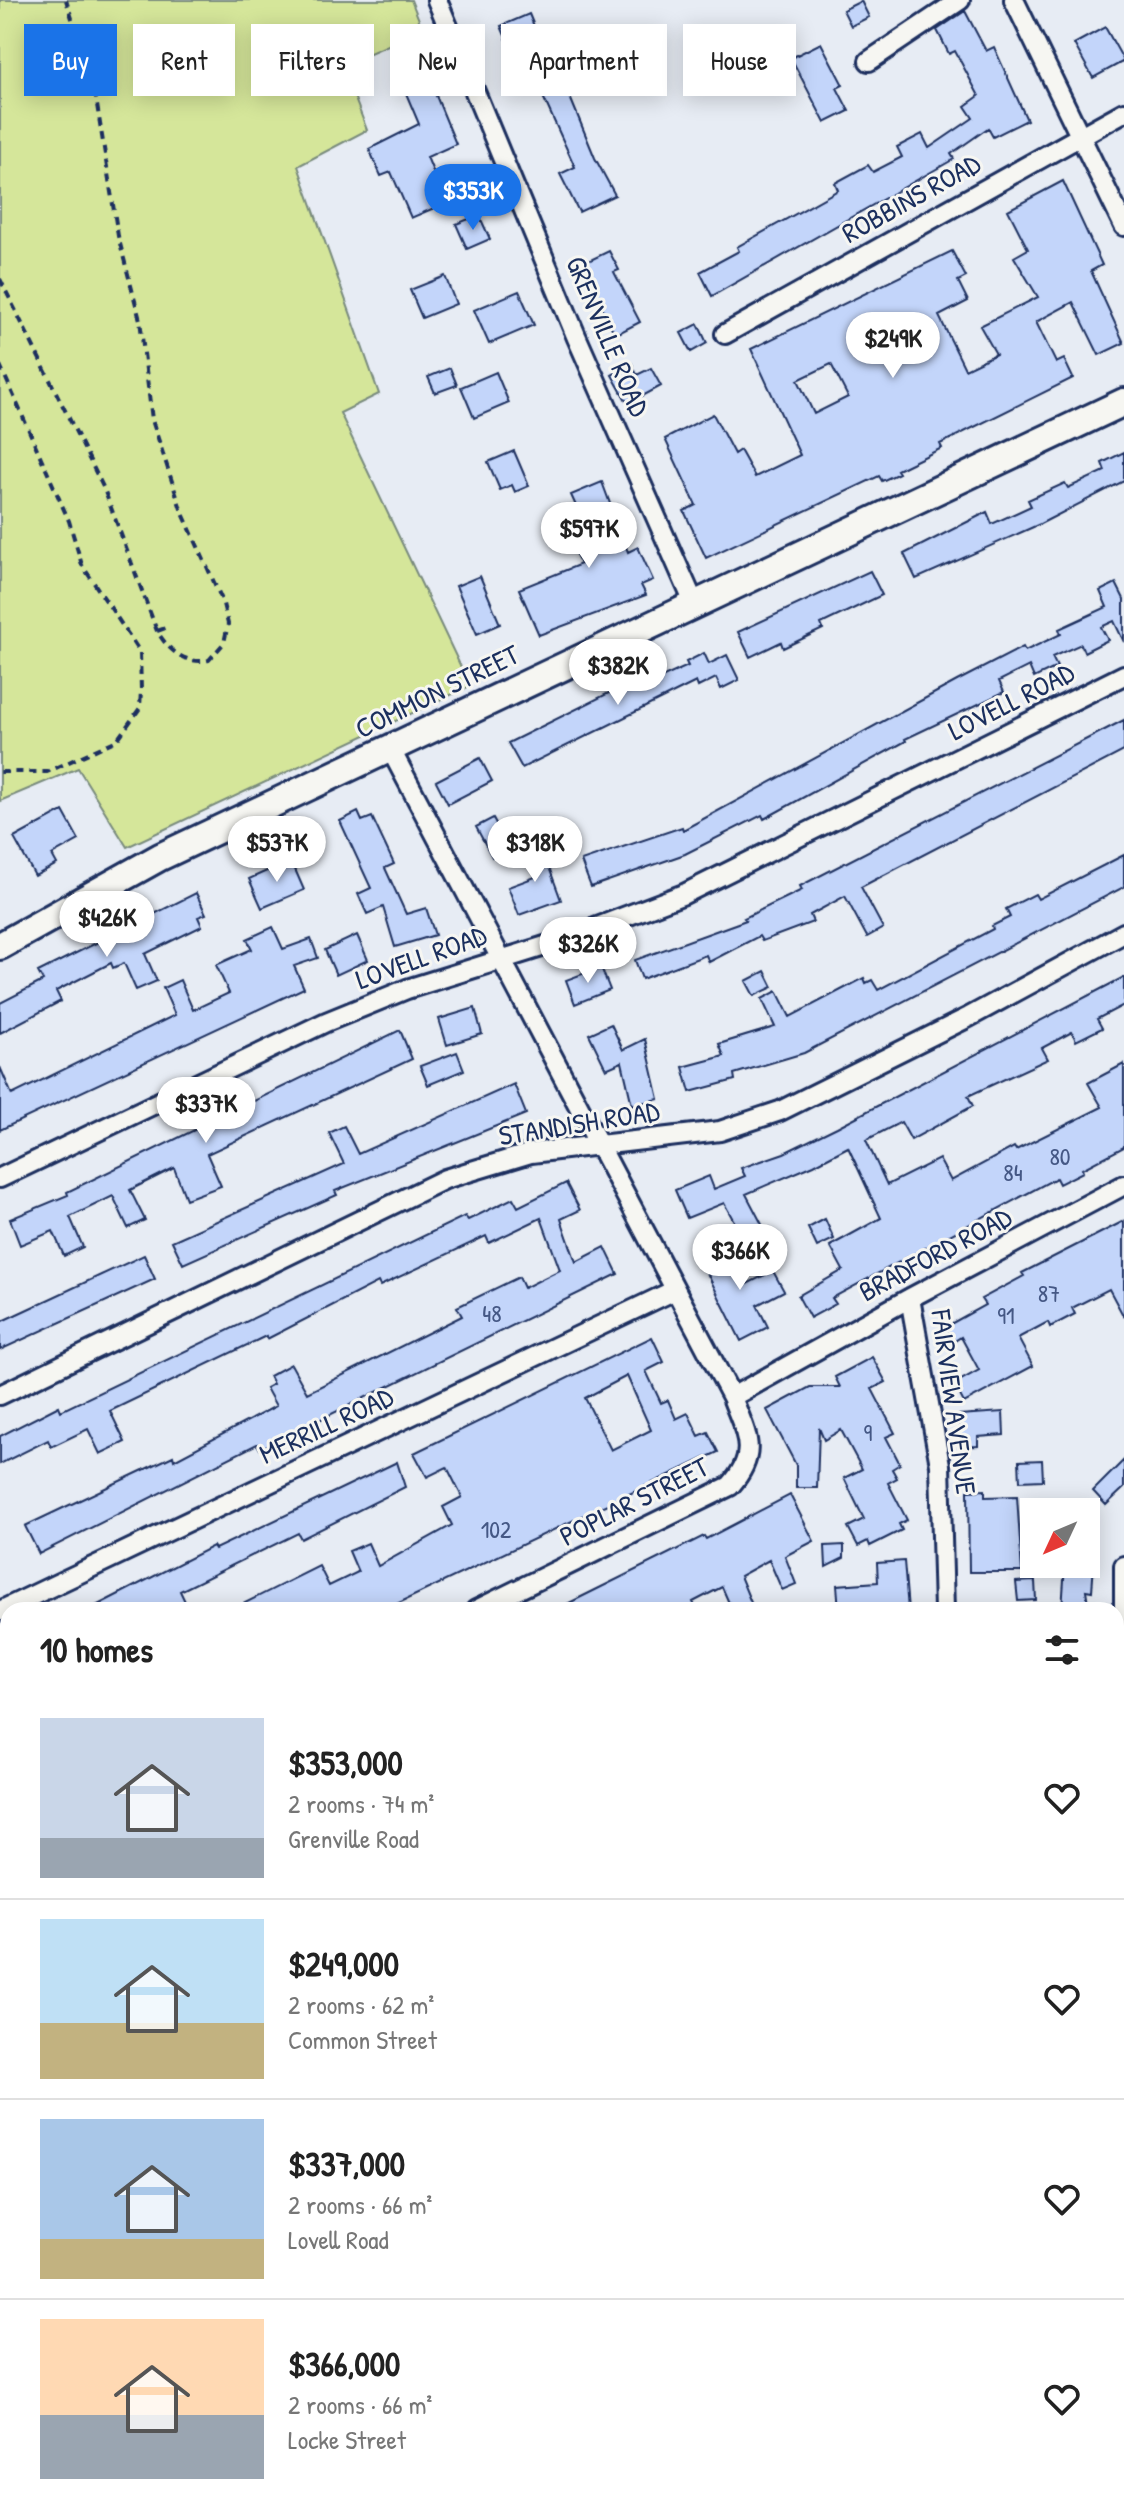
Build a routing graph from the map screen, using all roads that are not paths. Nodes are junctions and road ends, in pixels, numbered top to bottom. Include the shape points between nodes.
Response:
1 (437, 0) edge
2 (960, 0) edge
3 (1014, 0) edge
4 (869, 61) dead end
5 (1124, 112) edge
6 (1082, 137) junction
7 (1124, 226) edge
8 (725, 334) dead end
9 (1124, 402) edge
10 (694, 603) junction
11 (1124, 675) edge
12 (391, 750) junction
13 (1124, 933) edge
14 (0, 946) edge
15 (501, 958) junction
16 (598, 1143) junction
17 (0, 1178) edge
18 (1124, 1185) edge
19 (675, 1290) junction
20 (910, 1298) junction
21 (0, 1395) edge
22 (732, 1397) junction
23 (1124, 1566) edge
24 (19, 1602) edge
25 (492, 1602) edge
26 (944, 1602) edge
27 (1124, 1619) edge

1 - 10 street, GRENVILLE ROAD
2 - 4 street
3 - 6 street
5 - 6 street, ROBBINS ROAD
6 - 7 street
6 - 8 street, ROBBINS ROAD
9 - 10 main road, COMMON STREET
10 - 12 main road, COMMON STREET
11 - 15 street, LOVELL ROAD via 684,894
12 - 14 main road, COMMON STREET via 160,857
12 - 15 street, POPLAR STREET
13 - 16 street, STANDISH ROAD via 780,1111 720,1131
15 - 16 street, POPLAR STREET
15 - 17 street, LOVELL ROAD via 326,1022
16 - 19 street, POPLAR STREET
16 - 21 street, STANDISH ROAD via 531,1153 445,1179
18 - 20 street, BRADFORD ROAD
19 - 22 street, POPLAR STREET
19 - 24 street, MERRILL ROAD
20 - 22 street, BRADFORD ROAD
20 - 26 street, FAIRVIEW AVENUE via 940,1465
22 - 25 street, POPLAR STREET via 750,1446 744,1469 730,1486
23 - 27 street

